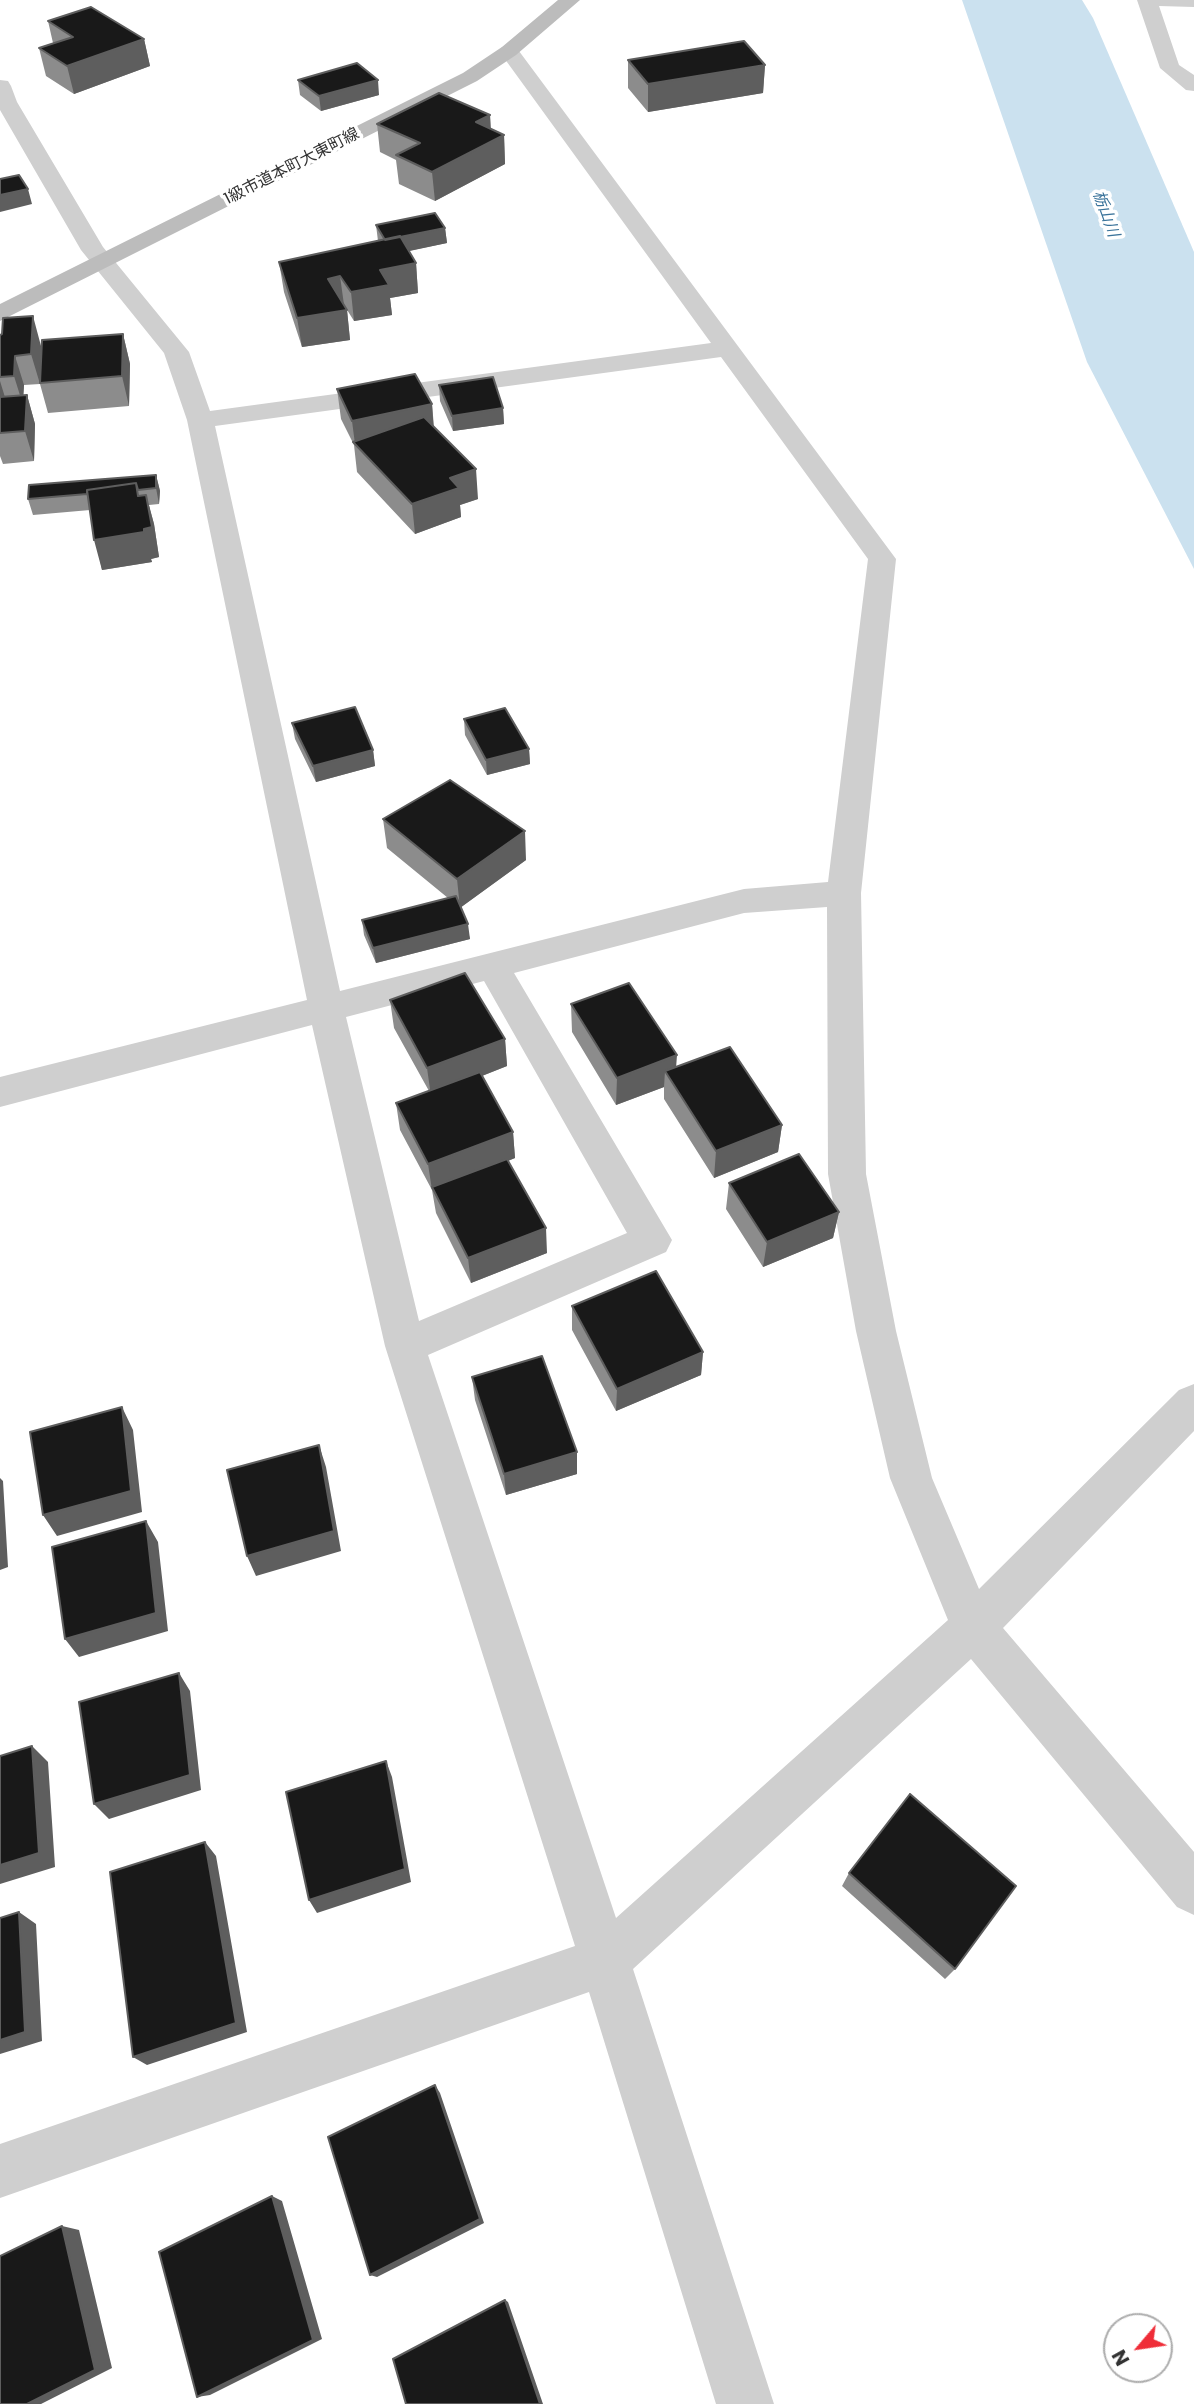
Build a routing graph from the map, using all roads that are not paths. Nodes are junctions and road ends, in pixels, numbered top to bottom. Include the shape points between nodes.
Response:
1 (570, 0) edge
2 (1147, 0) edge
3 (1194, 1) edge
4 (509, 51) junction
5 (1194, 85) edge
6 (0, 86) edge
7 (104, 263) junction
8 (0, 314) edge
9 (726, 349) junction
10 (200, 420) junction
11 (844, 893) junction
12 (492, 965) junction
13 (326, 1008) junction
14 (0, 1093) edge
15 (405, 1346) junction
16 (1194, 1403) edge
17 (974, 1627) junction
18 (1194, 1890) edge
19 (605, 1961) junction
20 (0, 2171) edge
21 (745, 2404) edge

1 - 4 street, 1級市道本町大東町線
2 - 3 street
2 - 5 street via 1170,68
4 - 7 street, 1級市道本町大東町線 via 470,77
4 - 9 street
6 - 7 street
7 - 8 street, 1級市道本町大東町線
7 - 10 street via 176,352
9 - 10 street
9 - 11 street via 882,559
10 - 13 street
11 - 12 street via 744,901
11 - 17 street via 850,1187 876,1331 911,1478
12 - 13 street
12 - 15 street via 652,1240
13 - 14 street
13 - 15 street
15 - 19 street
16 - 17 street
17 - 18 street
17 - 19 street
19 - 20 street
19 - 21 street

